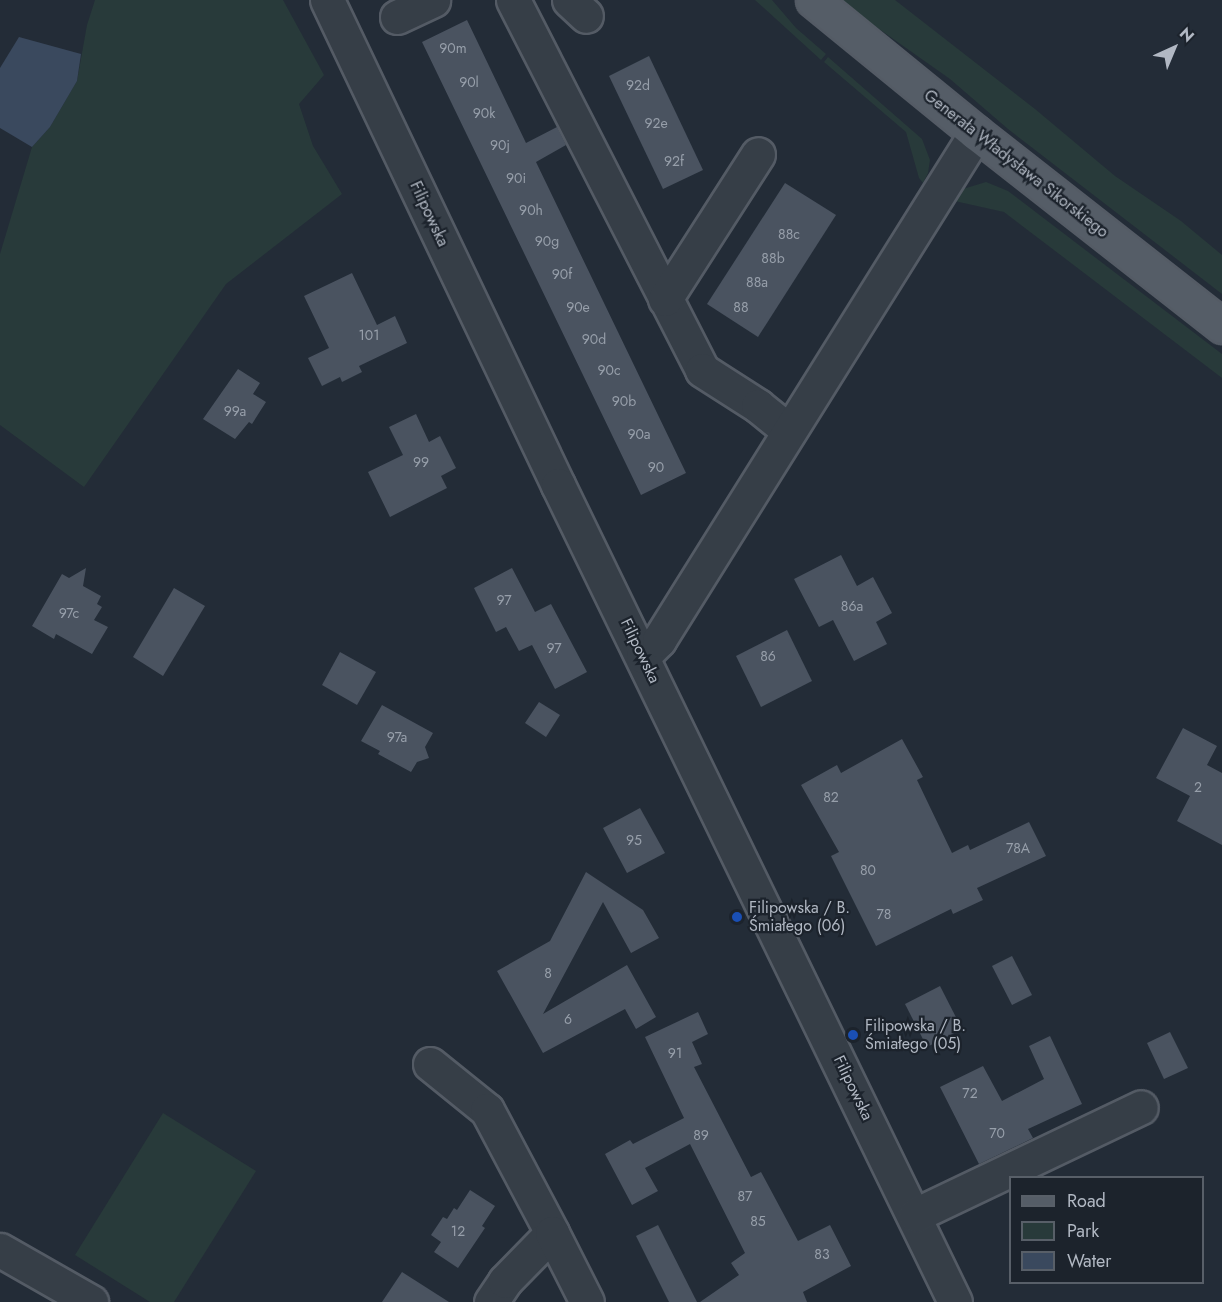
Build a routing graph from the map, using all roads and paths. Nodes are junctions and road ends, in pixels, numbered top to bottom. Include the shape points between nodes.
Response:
1 (327, 0) edge
2 (433, 0) edge
3 (513, 0) edge
4 (813, 0) edge
5 (397, 17) dead end
6 (976, 133) junction
7 (758, 154) dead end
8 (665, 299) junction
9 (1222, 326) edge
10 (789, 431) junction
11 (643, 656) junction
12 (430, 1064) dead end
13 (1142, 1107) dead end
14 (915, 1215) junction
15 (552, 1233) junction
16 (0, 1250) edge
17 (91, 1302) edge
18 (491, 1302) edge
19 (586, 1302) edge
20 (955, 1302) edge

1 - 11 street, Filipowska
2 - 5 street
3 - 8 street
4 - 6 main road, Generała Władysława Sikorskiego
6 - 9 main road, Generała Władysława Sikorskiego
6 - 10 street
7 - 8 street
8 - 10 street via 702,370
10 - 11 street via 659,640
11 - 14 street, Filipowska
12 - 15 street via 487,1110
13 - 14 street
14 - 20 street, Filipowska
15 - 18 street via 505,1281
15 - 19 street
16 - 17 street

